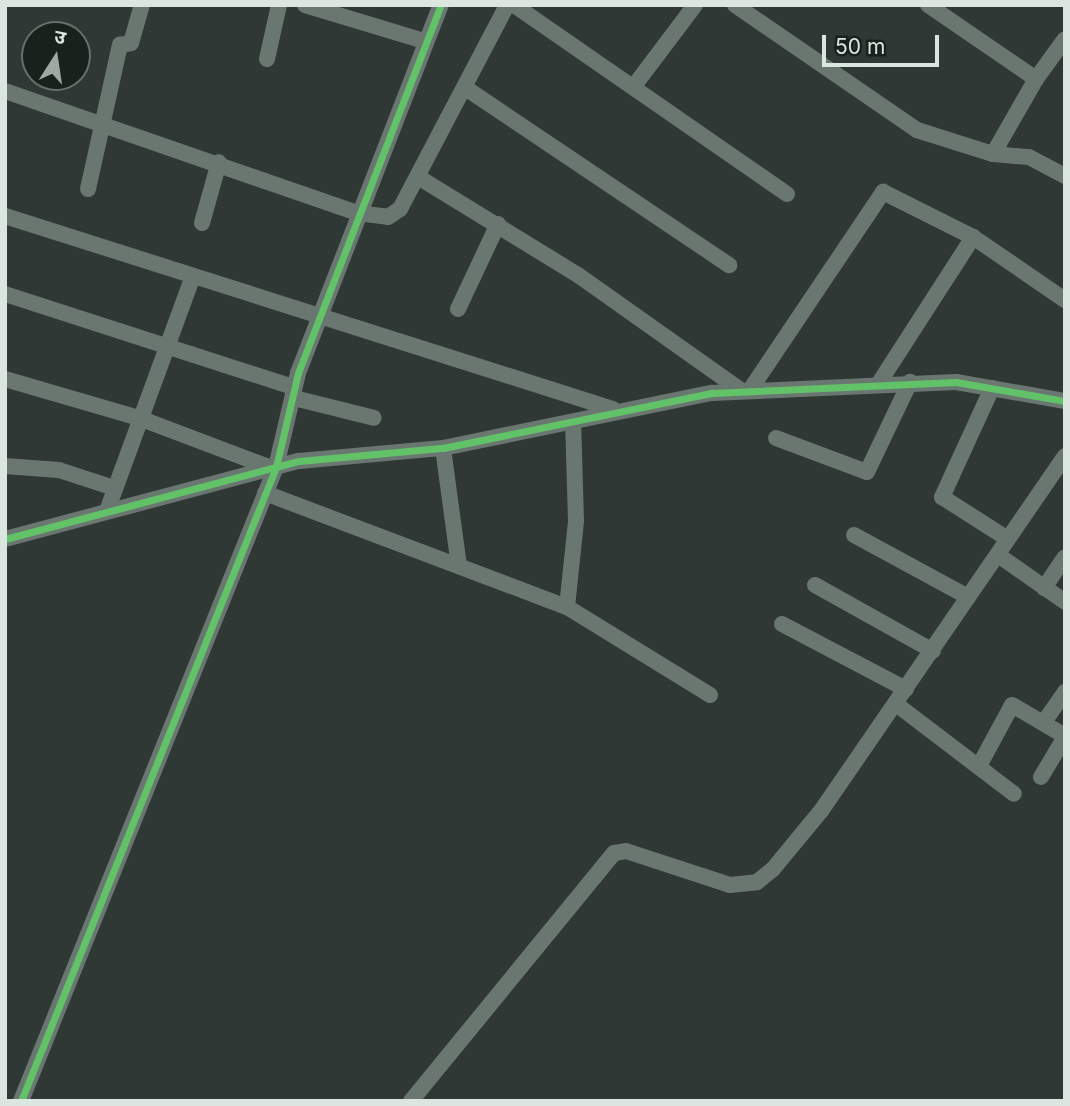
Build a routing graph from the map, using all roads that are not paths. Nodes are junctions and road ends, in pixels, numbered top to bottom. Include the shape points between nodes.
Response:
1 (142, 5) edge
2 (279, 5) edge
3 (305, 5) edge
4 (441, 5) edge
5 (507, 5) edge
6 (514, 5) edge
7 (695, 5) edge
8 (735, 5) edge
9 (928, 5) edge
10 (350, 12) edge
11 (1065, 39) edge
12 (424, 41) junction
13 (267, 59) dead end
14 (1036, 79) junction
15 (634, 86) junction
16 (467, 89) junction
17 (5, 91) edge
18 (104, 125) junction
19 (993, 154) junction
20 (219, 162) junction
21 (1065, 176) edge
22 (418, 177) junction
23 (88, 189) dead end
24 (787, 194) dead end
25 (357, 213) junction
26 (5, 216) edge
27 (202, 223) dead end
28 (498, 224) junction
29 (973, 237) junction
30 (729, 265) dead end
31 (192, 279) junction
32 (5, 294) edge
33 (1065, 300) edge
34 (458, 309) dead end
35 (318, 317) junction
36 (167, 345) junction
37 (5, 379) edge
38 (910, 382) junction
39 (879, 383) junction
40 (992, 388) junction
41 (746, 391) junction
42 (293, 393) junction
43 (1065, 401) edge
44 (613, 409) junction
45 (139, 418) junction
46 (374, 418) dead end
47 (573, 422) junction
48 (776, 438) dead end
49 (443, 448) junction
50 (1065, 456) edge
51 (5, 466) edge
52 (273, 467) junction
53 (114, 488) junction
54 (265, 493) junction
55 (107, 511) junction
56 (854, 535) dead end
57 (5, 539) edge
58 (1008, 539) junction
59 (998, 555) junction
60 (1065, 557) edge
61 (459, 566) junction
62 (816, 585) dead end
63 (1044, 588) junction
64 (968, 597) junction
65 (1065, 602) edge
66 (567, 607) junction
67 (782, 624) dead end
68 (933, 651) junction
69 (906, 689) junction
70 (710, 695) dead end
71 (1063, 696) edge
72 (896, 704) junction
73 (1044, 722) junction
74 (1065, 736) edge
75 (979, 766) junction
76 (1041, 777) dead end
77 (1014, 794) dead end
78 (21, 1101) edge
79 (411, 1101) edge

1 - 18 street via 131,43 120,45
2 - 13 street
3 - 10 street
4 - 12 street
5 - 16 street
6 - 15 street
7 - 15 street
8 - 19 street via 917,130
9 - 14 street
10 - 12 street
11 - 14 street
12 - 25 street
14 - 19 street
15 - 24 street
16 - 22 street
16 - 30 street
17 - 18 street
18 - 20 street
18 - 23 street
19 - 21 street via 1029,157
20 - 25 street
20 - 27 street
22 - 25 street via 394,214
22 - 28 street
25 - 35 street
26 - 31 street
28 - 34 street
28 - 41 street
29 - 33 street
29 - 39 street
29 - 41 street via 897,194 877,194
31 - 35 street
31 - 36 street
32 - 36 street
35 - 42 street
35 - 44 street
36 - 42 street
36 - 45 street
37 - 45 street
38 - 39 street
38 - 40 street
38 - 48 street via 867,472
39 - 41 street
40 - 43 street
40 - 58 street via 942,497
41 - 44 street
42 - 46 street
42 - 52 street
44 - 47 street
45 - 52 street
45 - 53 street
47 - 49 street
47 - 66 street via 576,521
49 - 52 street
49 - 61 street
50 - 58 street
51 - 53 street via 59,470
52 - 54 street
52 - 55 street
53 - 55 street
54 - 61 street
54 - 78 street
55 - 57 street
56 - 64 street
58 - 59 street
59 - 63 street
59 - 64 street
60 - 63 street
61 - 66 street
62 - 68 street
63 - 65 street
64 - 68 street
66 - 70 street
67 - 69 street
68 - 69 street
69 - 72 street
71 - 73 street
72 - 75 street
72 - 79 street via 821,811 757,882 730,885 626,851 614,853
73 - 74 street
73 - 75 street via 1012,705
74 - 76 street
75 - 77 street

